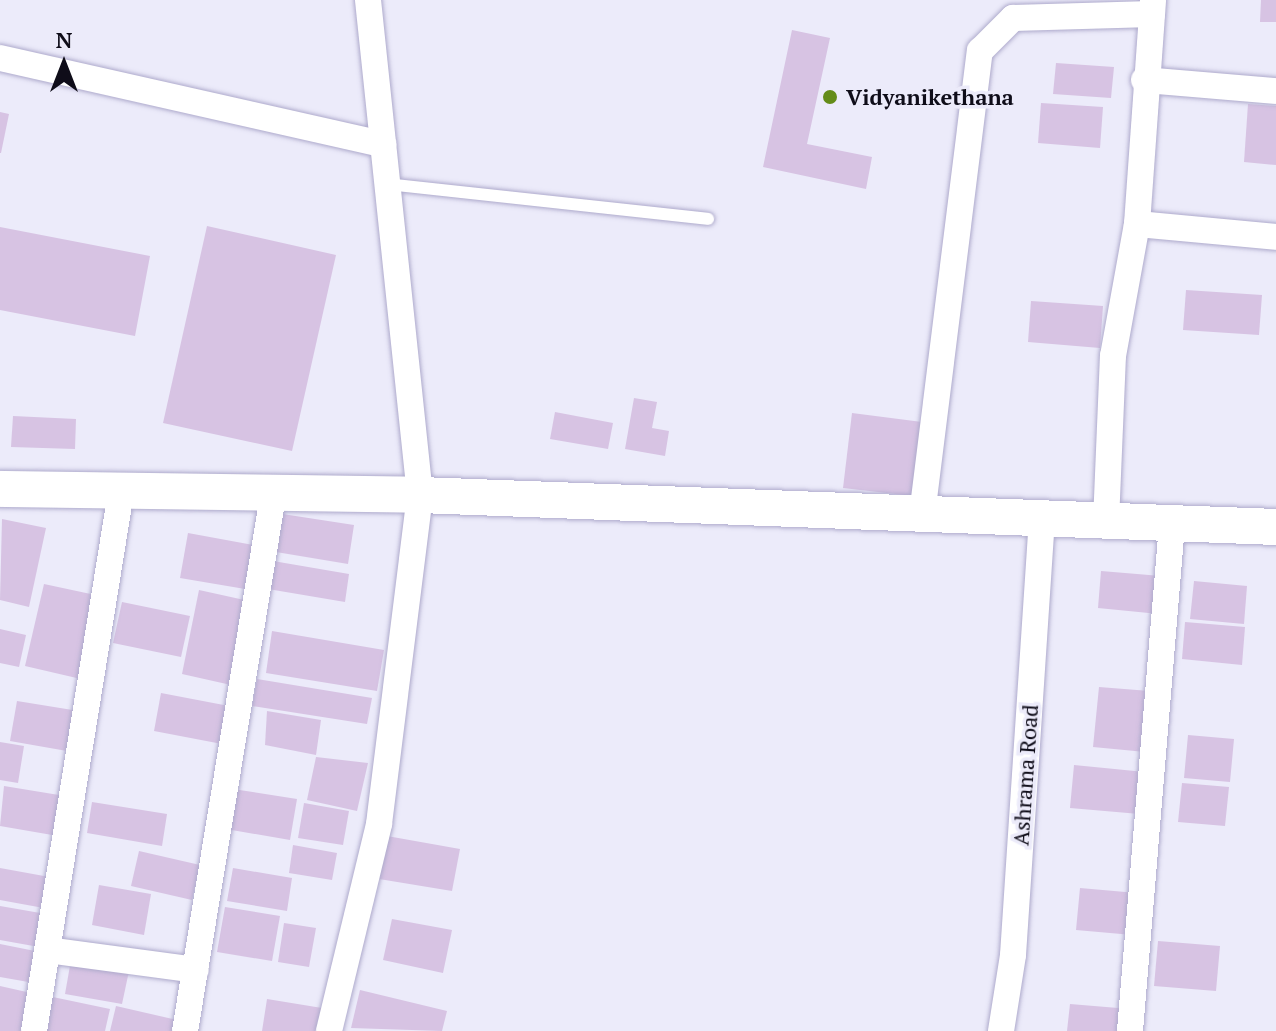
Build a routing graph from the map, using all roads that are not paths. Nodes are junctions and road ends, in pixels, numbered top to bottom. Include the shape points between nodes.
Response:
1 (368, 0) edge
2 (1153, 7) edge
3 (0, 58) edge
4 (1144, 80) junction
5 (1276, 91) edge
6 (383, 144) junction
7 (387, 184) junction
8 (708, 219) dead end
9 (1137, 224) junction
10 (1276, 237) edge
11 (0, 489) edge
12 (121, 492) junction
13 (420, 495) junction
14 (273, 496) junction
15 (922, 515) junction
16 (1042, 519) junction
17 (1106, 522) junction
18 (1172, 524) junction
19 (1276, 527) edge
20 (48, 950) junction
21 (196, 970) junction
22 (34, 1031) edge
23 (185, 1031) edge
24 (329, 1031) edge
25 (1001, 1031) edge
26 (1130, 1031) edge

1 - 6 street
2 - 4 street
2 - 15 street via 1013,18 980,51
3 - 6 street
4 - 5 street
4 - 9 street
6 - 7 street
7 - 8 lane
7 - 13 street
9 - 10 street
9 - 17 street via 1113,356
11 - 12 street
12 - 14 street
12 - 20 street
13 - 14 street
13 - 15 street
13 - 24 street via 379,824
14 - 21 street
15 - 16 street
16 - 17 street
16 - 25 street, Ashrama Road via 1013,955
17 - 18 street
18 - 19 street
18 - 26 street
20 - 21 street
20 - 22 street
21 - 23 street

